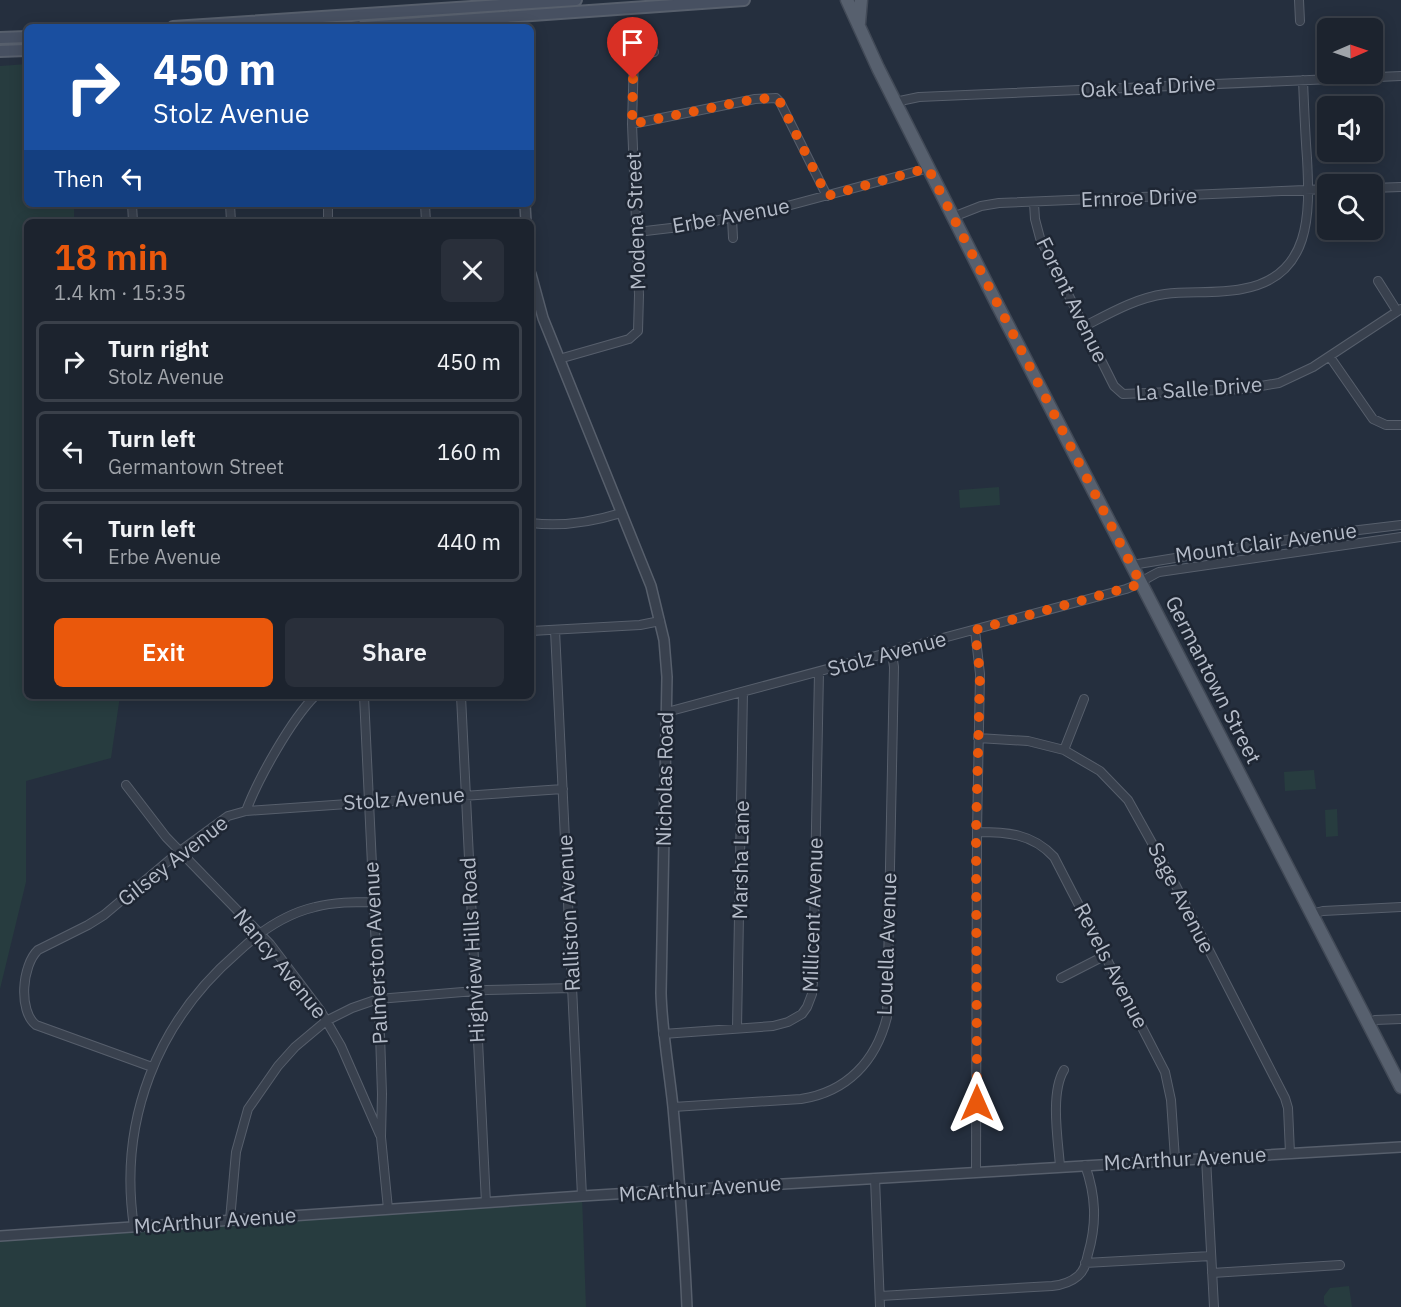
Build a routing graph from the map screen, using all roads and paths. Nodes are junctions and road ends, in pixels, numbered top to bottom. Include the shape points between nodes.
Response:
1 (576, 0) edge
2 (744, 0) edge
3 (847, 0) edge
4 (861, 0) edge
5 (1299, 0) edge
6 (496, 3) edge
7 (417, 10) junction
8 (516, 12) edge
9 (1300, 21) dead end
10 (216, 24) edge
11 (418, 24) edge
12 (426, 24) edge
13 (859, 27) junction
14 (24, 37) edge
15 (0, 38) edge
16 (24, 50) edge
17 (0, 51) edge
18 (654, 52) dead end
19 (1401, 76) edge
20 (1303, 80) junction
21 (895, 102) junction
22 (632, 124) junction
23 (928, 168) junction
24 (1401, 187) edge
25 (1383, 188) edge
26 (1308, 190) junction
27 (1317, 190) edge
28 (827, 196) junction
29 (1034, 202) junction
30 (953, 217) junction
31 (732, 218) junction
32 (637, 232) junction
33 (733, 238) dead end
34 (1378, 281) dead end
35 (534, 285) edge
36 (1399, 310) edge
37 (1085, 326) junction
38 (1330, 357) junction
39 (559, 359) junction
40 (1121, 393) joint
41 (1401, 425) edge
42 (621, 513) junction
43 (534, 523) edge
44 (1401, 525) edge
45 (1401, 537) edge
46 (1132, 565) junction
47 (1141, 584) junction
48 (660, 621) junction
49 (555, 630) junction
50 (975, 630) junction
51 (534, 631) edge
52 (892, 653) junction
53 (819, 672) junction
54 (743, 692) junction
55 (313, 699) edge
56 (364, 699) edge
57 (461, 699) edge
58 (1084, 699) dead end
59 (667, 712) junction
60 (978, 738) junction
61 (1064, 750) junction
62 (126, 785) dead end
63 (563, 789) junction
64 (466, 795) junction
65 (369, 802) junction
66 (246, 811) junction
67 (976, 832) junction
68 (180, 851) junction
69 (374, 902) junction
70 (1401, 907) edge
71 (1311, 914) junction
72 (260, 933) junction
73 (1106, 955) junction
74 (1062, 978) dead end
75 (572, 988) junction
76 (475, 991) junction
77 (378, 999) junction
78 (1401, 1019) edge
79 (326, 1021) junction
80 (1368, 1024) junction
81 (737, 1028) junction
82 (663, 1034) junction
83 (152, 1067) junction
84 (1064, 1070) dead end
85 (1401, 1087) edge
86 (673, 1107) junction
87 (381, 1137) junction
88 (1401, 1147) edge
89 (1290, 1153) junction
90 (1206, 1158) junction
91 (1175, 1159) junction
92 (1086, 1165) junction
93 (1060, 1166) junction
94 (976, 1171) junction
95 (874, 1178) junction
96 (679, 1190) junction
97 (582, 1196) junction
98 (486, 1203) junction
99 (388, 1209) junction
100 (230, 1220) junction
101 (134, 1227) junction
102 (0, 1236) edge
103 (1211, 1257) junction
104 (1085, 1263) junction
105 (1340, 1265) dead end
106 (1212, 1273) junction
107 (880, 1296) junction
108 (687, 1307) edge
109 (880, 1307) edge
110 (1214, 1307) edge

1 - 8 main road
2 - 8 main road
3 - 13 main road, Germantown Street
4 - 13 main road
5 - 9 street
6 - 7 main road
6 - 8 main road
7 - 10 main road
7 - 11 street
8 - 12 main road
13 - 21 main road, Germantown Street
14 - 15 main road
16 - 17 main road
18 - 22 street, Modena Street via 634,56
19 - 20 street, Oak Leaf Drive
20 - 21 street, Oak Leaf Drive via 919,97
20 - 26 street
21 - 23 main road, Germantown Street
22 - 28 street via 773,97 780,102
22 - 32 street, Modena Street
23 - 28 street, Erbe Avenue
23 - 30 main road, Germantown Street
24 - 25 street
26 - 27 street, Ernroe Drive
26 - 29 street, Ernroe Drive
26 - 37 street via 1303,240 1288,264 1269,279 1242,290 1148,298
28 - 31 street, Erbe Avenue
29 - 30 street, Ernroe Drive via 988,204
29 - 37 street, Forent Avenue via 1040,238
30 - 46 main road, Germantown Street
31 - 32 street, Erbe Avenue
31 - 33 street
32 - 39 street, Modena Street via 636,334
34 - 36 street
35 - 39 street, Nicholas Road
36 - 38 street, La Salle Drive
37 - 40 street, Forent Avenue
38 - 40 street, La Salle Drive via 1265,386
38 - 41 street via 1373,419
39 - 42 street, Nicholas Road
42 - 43 street via 567,524
42 - 48 street, Nicholas Road via 651,586
44 - 46 street, Mount Clair Avenue
45 - 47 street, Mount Clair Avenue via 1159,572
46 - 47 main road, Germantown Street
47 - 50 street, Stolz Avenue
47 - 71 main road, Germantown Street
48 - 49 street
48 - 59 street, Nicholas Road via 667,665
49 - 51 street
49 - 63 street, Ralliston Avenue
50 - 52 street, Stolz Avenue
50 - 60 street via 980,674
52 - 53 street, Stolz Avenue
52 - 86 street, Louella Avenue via 887,1007 876,1047 851,1078 815,1096
53 - 54 street, Stolz Avenue
53 - 81 street, Millicent Avenue via 811,998 802,1014 788,1022
54 - 59 street, Stolz Avenue
54 - 81 street, Marsha Lane
55 - 66 street, Gilsey Avenue via 289,731
56 - 65 street, Palmerston Avenue
57 - 64 street, Highview Hills Road
58 - 61 street
59 - 82 street, Nicholas Road
60 - 61 street, Sage Avenue via 1028,741
60 - 67 street
61 - 89 street, Sage Avenue via 1108,777 1144,825 1285,1098
62 - 68 street, Nancy Avenue
63 - 64 street, Stolz Avenue
63 - 75 street, Ralliston Avenue
64 - 65 street, Stolz Avenue
64 - 76 street, Highview Hills Road
65 - 66 street, Stolz Avenue
65 - 69 street, Palmerston Avenue
66 - 68 street, Gilsey Avenue via 228,816
67 - 73 street, Revels Avenue via 1016,833 1049,852
67 - 94 street
68 - 72 street, Nancy Avenue
68 - 83 street, Gilsey Avenue via 104,915 34,953 26,973 29,1018 36,1024
69 - 72 street via 314,907
69 - 77 street, Palmerston Avenue
70 - 71 street
71 - 80 main road, Germantown Street
72 - 79 street, Nancy Avenue
72 - 83 street via 216,970 192,998
73 - 74 street
73 - 91 street, Revels Avenue via 1165,1072
75 - 76 street
75 - 97 street, Ralliston Avenue
76 - 77 street
76 - 98 street, Highview Hills Road
77 - 79 street
77 - 87 street, Palmerston Avenue
78 - 80 street
79 - 87 street, Nancy Avenue
79 - 100 street via 285,1058 248,1108 236,1152
80 - 85 main road, Germantown Street
81 - 82 street, Millicent Avenue
82 - 86 street, Nicholas Road
83 - 101 street via 131,1153
84 - 93 street via 1057,1104
86 - 96 street, Nicholas Road
87 - 99 street, Palmerston Avenue
88 - 89 street, McArthur Avenue
89 - 90 street, McArthur Avenue
90 - 91 street, McArthur Avenue
90 - 103 street
91 - 92 street, McArthur Avenue
92 - 93 street, McArthur Avenue
92 - 104 street via 1095,1214
93 - 94 street, McArthur Avenue
94 - 95 street, McArthur Avenue
95 - 96 street, McArthur Avenue
95 - 107 street
96 - 97 street, McArthur Avenue
96 - 108 street, Nicholas Road
97 - 98 street, McArthur Avenue
98 - 99 street, McArthur Avenue
99 - 100 street, McArthur Avenue
100 - 101 street, McArthur Avenue
101 - 102 street, McArthur Avenue
103 - 104 street
103 - 106 street
104 - 107 street via 1079,1275 1063,1284
105 - 106 street
106 - 110 street
107 - 109 street

